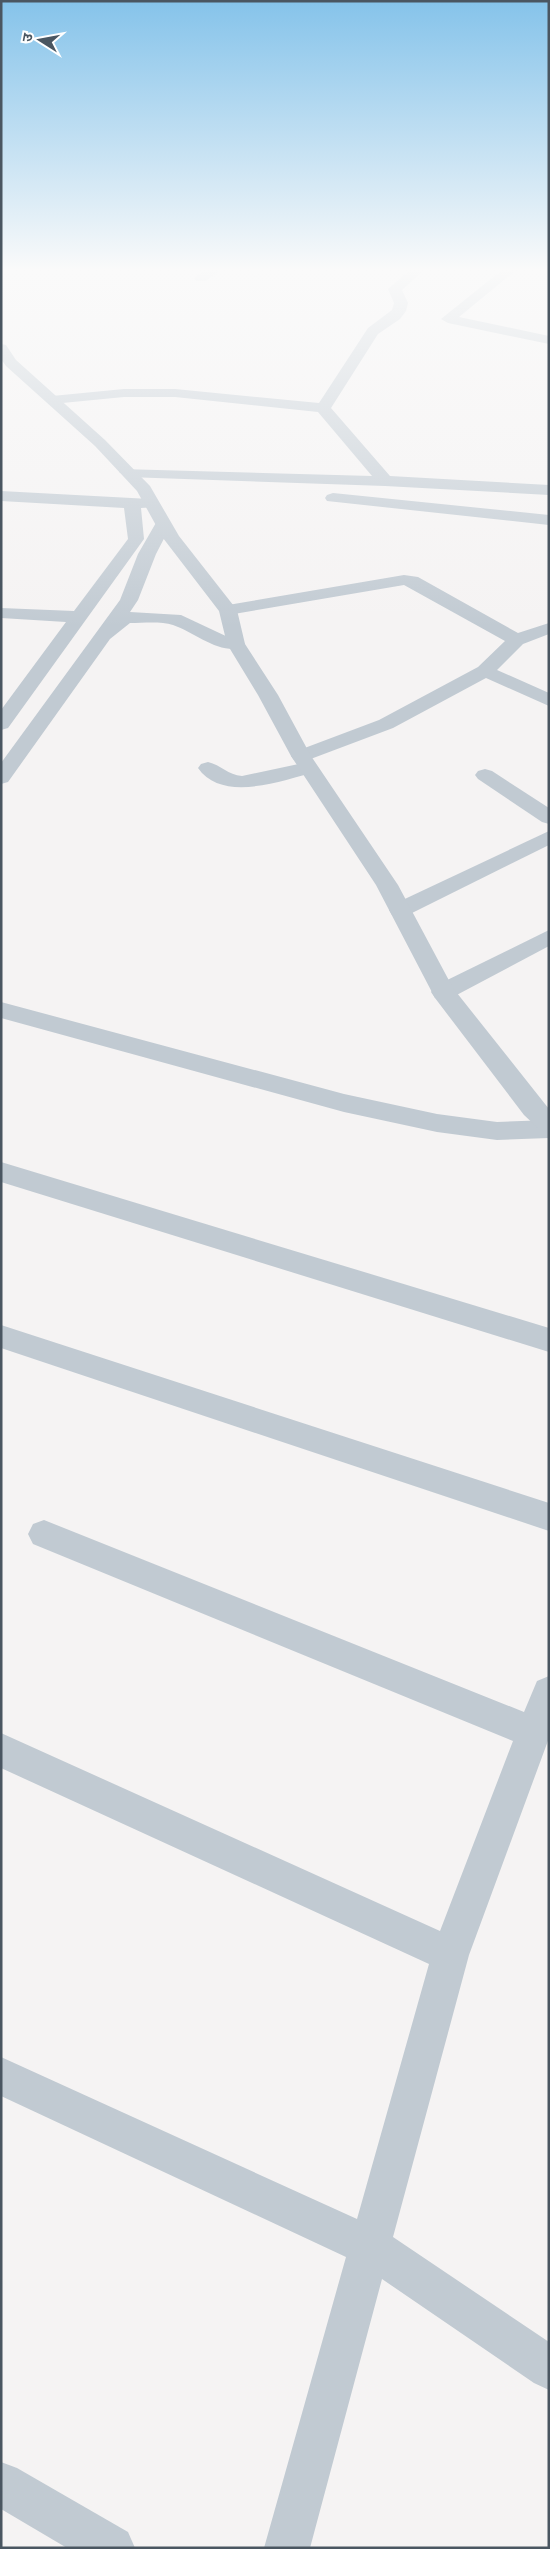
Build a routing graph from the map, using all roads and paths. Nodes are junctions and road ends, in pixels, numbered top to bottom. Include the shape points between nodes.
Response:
1 (40, 389) edge
2 (335, 389) edge
3 (52, 400) junction
4 (322, 408) junction
5 (127, 472) junction
6 (385, 481) junction
7 (549, 490) edge
8 (1, 496) edge
9 (333, 498) dead end
10 (132, 503) junction
11 (152, 504) junction
12 (549, 520) edge
13 (164, 525) junction
14 (228, 610) junction
15 (1, 613) edge
16 (79, 617) junction
17 (549, 628) edge
18 (104, 635) junction
19 (518, 640) junction
20 (236, 644) junction
21 (485, 672) junction
22 (549, 700) edge
23 (1, 724) edge
24 (9, 758) edge
25 (305, 762) junction
26 (208, 768) dead end
27 (484, 775) dead end
28 (1, 778) edge
29 (549, 818) edge
30 (549, 837) edge
31 (400, 910) junction
32 (549, 937) edge
33 (443, 992) junction
34 (1, 1010) edge
35 (544, 1111) edge
36 (549, 1129) edge
37 (1, 1172) edge
38 (1, 1336) edge
39 (549, 1340) edge
40 (549, 1517) edge
41 (44, 1534) dead end
42 (549, 1692) edge
43 (534, 1733) junction
44 (1, 1750) edge
45 (450, 1955) junction
46 (1, 2076) edge
47 (371, 2248) junction
48 (549, 2368) edge
49 (1, 2484) edge
50 (112, 2548) edge
51 (286, 2548) edge

1 - 3 street
2 - 4 street
3 - 4 street via 124,393 175,393
3 - 5 street
4 - 6 street
5 - 6 street
5 - 11 street via 144,489
6 - 7 street
8 - 10 street
9 - 12 street
10 - 11 street
10 - 16 street via 136,539
11 - 13 street
13 - 14 street
13 - 18 street via 129,600
14 - 19 street via 404,580 412,581
14 - 20 street
15 - 16 street
16 - 23 street
17 - 19 street
18 - 20 street via 126,617 175,619 226,643
18 - 24 street
19 - 21 street
20 - 25 street
21 - 22 street
21 - 25 street
24 - 28 street
25 - 26 street via 242,782 227,781
25 - 31 street via 387,885
27 - 29 street
30 - 31 street
31 - 33 street
32 - 33 street
33 - 35 street
34 - 36 street via 344,1103 497,1131
37 - 39 street
38 - 40 street
41 - 43 street
42 - 43 street
43 - 45 street
44 - 45 street
45 - 47 street
46 - 47 street
47 - 48 street
47 - 51 street
49 - 50 street

